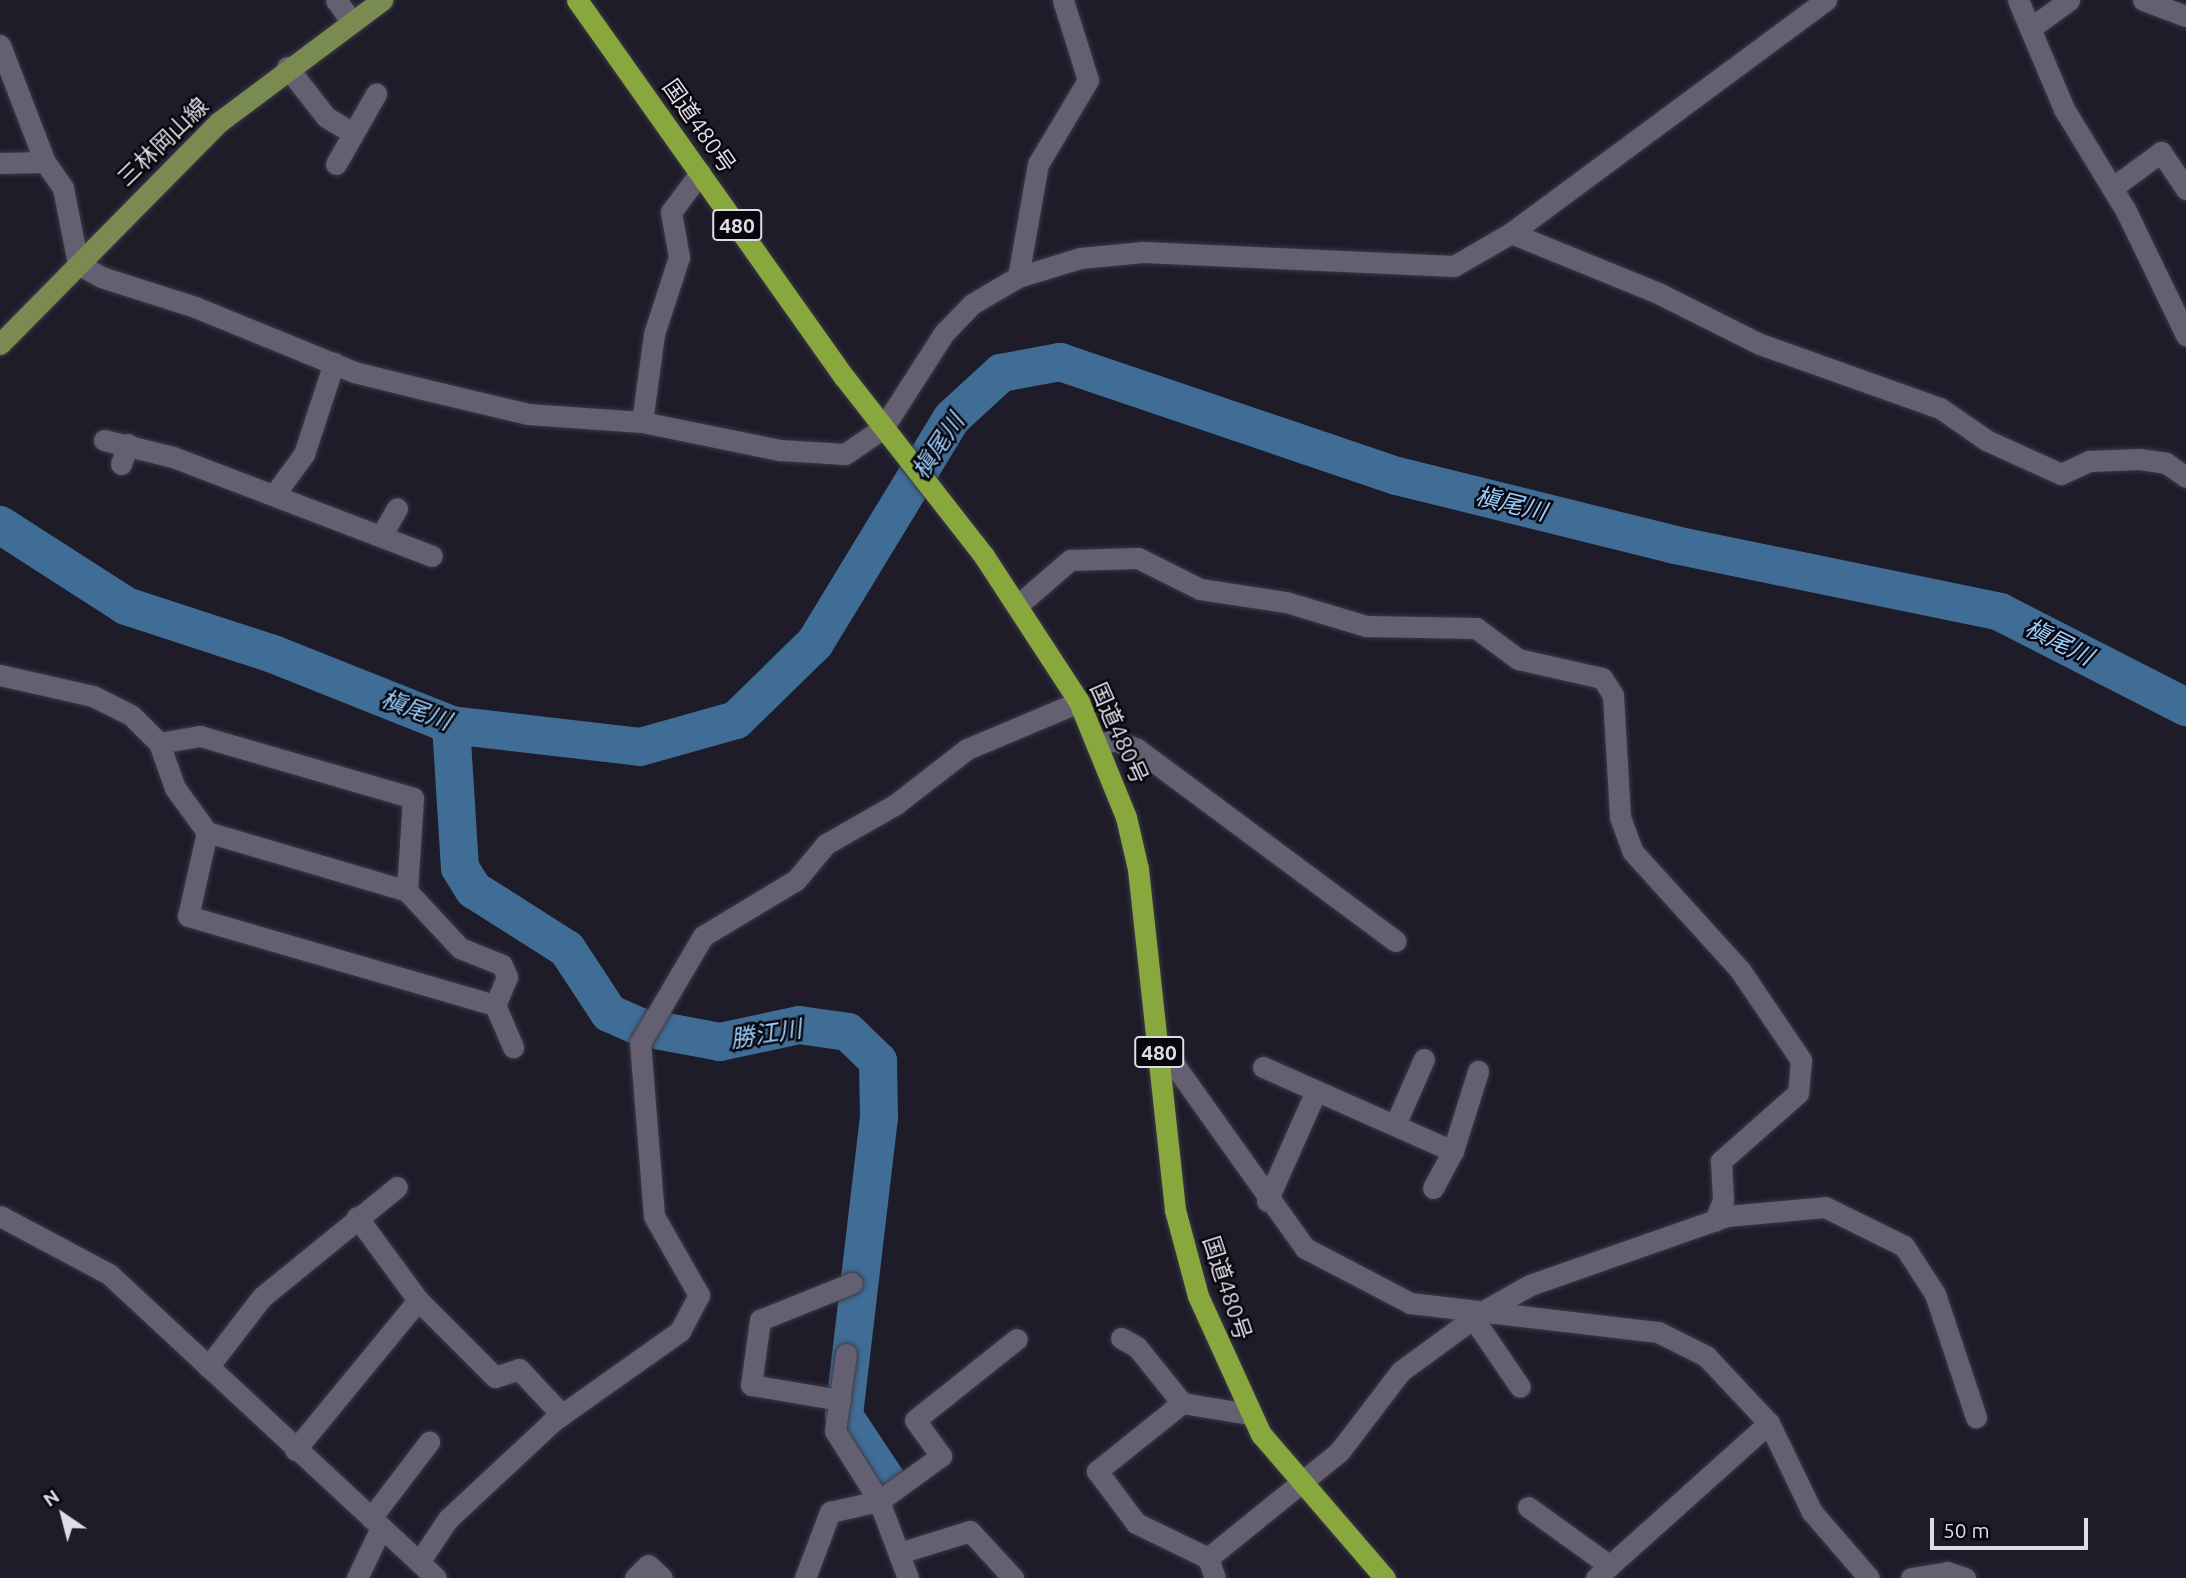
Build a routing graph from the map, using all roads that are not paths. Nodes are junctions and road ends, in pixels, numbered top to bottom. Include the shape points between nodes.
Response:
1 (336, 0) edge
2 (382, 0) edge
3 (577, 0) edge
4 (1063, 0) edge
5 (1826, 0) edge
6 (2018, 0) edge
7 (2069, 0) edge
8 (2144, 0) edge
9 (2186, 16) edge
10 (351, 21) junction
11 (2032, 27) junction
12 (0, 45) edge
13 (287, 67) junction
14 (376, 94) dead end
15 (353, 133) junction
16 (45, 162) junction
17 (0, 163) edge
18 (336, 164) dead end
19 (700, 173) junction
20 (2112, 188) junction
21 (2186, 189) edge
22 (1511, 233) junction
23 (78, 264) junction
24 (1018, 277) junction
25 (2186, 335) edge
26 (0, 344) edge
27 (334, 363) junction
28 (642, 422) junction
29 (883, 428) junction
30 (104, 440) dead end
31 (2186, 477) edge
32 (274, 495) junction
33 (397, 508) dead end
34 (382, 536) junction
35 (432, 556) dead end
36 (1018, 605) junction
37 (0, 675) edge
38 (1079, 702) junction
39 (159, 743) junction
40 (1100, 744) junction
41 (207, 832) junction
42 (407, 891) junction
43 (1396, 941) dead end
44 (495, 1005) junction
45 (1158, 1042) junction
46 (513, 1046) dead end
47 (1424, 1059) dead end
48 (1263, 1067) dead end
49 (1478, 1071) dead end
50 (1316, 1091) junction
51 (1395, 1125) junction
52 (1454, 1152) junction
53 (397, 1187) dead end
54 (1433, 1188) dead end
55 (1267, 1201) junction
56 (0, 1216) edge
57 (357, 1217) junction
58 (1715, 1221) junction
59 (852, 1283) dead end
60 (418, 1300) junction
61 (1477, 1315) junction
62 (1121, 1338) dead end
63 (1017, 1339) dead end
64 (846, 1354) dead end
65 (208, 1367) junction
66 (1520, 1387) dead end
67 (840, 1400) junction
68 (1182, 1403) junction
69 (1248, 1413) junction
70 (562, 1415) junction
71 (1976, 1418) dead end
72 (1769, 1423) junction
73 (429, 1442) dead end
74 (295, 1450) junction
75 (1302, 1485) junction
76 (879, 1501) junction
77 (1528, 1507) dead end
78 (376, 1523) junction
79 (899, 1553) junction
80 (419, 1562) junction
81 (1211, 1568) edge
82 (1603, 1572) edge
83 (357, 1578) edge
84 (436, 1578) edge
85 (635, 1578) edge
86 (662, 1578) edge
87 (805, 1578) edge
88 (908, 1578) edge
89 (1013, 1578) edge
90 (1385, 1578) edge
91 (1869, 1578) edge
92 (1911, 1578) edge
93 (1965, 1578) edge

1 - 10 street
2 - 10 main road, 三林岡山線
3 - 19 highway, 国道480号 / 480
4 - 24 street via 1088,80 1038,164
5 - 22 street
6 - 11 street
7 - 11 street
8 - 9 street
10 - 13 main road, 三林岡山線
11 - 20 street via 2064,109
12 - 16 street
13 - 15 street via 326,117
13 - 23 main road, 三林岡山線 via 219,122
14 - 15 street
15 - 18 street
16 - 17 street
16 - 23 street via 63,188
19 - 28 street via 671,212 679,257 654,334
19 - 29 highway, 国道480号 / 480
20 - 21 street via 2161,152
20 - 25 street
22 - 24 street via 1454,266 1143,252 1080,258
22 - 31 street via 1658,293 1760,344 1940,408 1986,440 2062,474 2089,461 2139,459 2166,463
23 - 26 main road, 三林岡山線
23 - 27 street
24 - 29 street via 972,304 944,333
27 - 28 street via 528,414
27 - 32 street via 304,454
28 - 29 street via 780,450 845,454
29 - 36 highway, 国道480号 / 480
30 - 32 street via 125,454 213,483
32 - 34 street
33 - 34 street
34 - 35 street
36 - 38 highway, 国道480号 / 480
36 - 58 street via 1070,560 1138,558 1200,589 1286,602 1366,626 1476,628 1518,659 1602,678 1613,695 1620,817 1633,852 1740,970 1801,1060 1798,1093 1721,1161 1723,1200
37 - 39 street via 93,696 131,715
38 - 40 highway, 国道480号 / 480
38 - 70 street via 967,749 896,804 826,844 785,888 703,936 648,1028 654,1216 699,1295 680,1331
39 - 41 street via 175,788
39 - 42 street via 200,736 413,798
40 - 43 street via 1114,740 1137,749
40 - 45 highway, 国道480号 / 480 via 1138,869
41 - 42 street
41 - 44 street via 188,916
42 - 44 street via 460,948 502,965 508,977
44 - 46 street
45 - 55 street
45 - 69 highway, 国道480号 / 480 via 1175,1210 1202,1307
47 - 51 street
48 - 50 street
49 - 52 street
50 - 51 street
50 - 55 street
51 - 52 street
52 - 54 street
53 - 57 street
55 - 61 street via 1305,1248 1391,1297
56 - 65 street via 109,1274
57 - 60 street
57 - 65 street via 262,1297
58 - 61 street via 1530,1285
58 - 71 street via 1825,1206 1894,1239 1921,1267 1935,1294
59 - 67 street via 760,1320 751,1385
60 - 70 street via 495,1377 519,1369
60 - 74 street
61 - 66 street
61 - 72 street via 1682,1340
61 - 75 street via 1387,1384 1339,1452
62 - 68 street via 1137,1347
63 - 76 street via 915,1420 941,1456
64 - 67 street
65 - 74 street
67 - 76 street via 835,1431
68 - 69 street
68 - 81 street via 1097,1471 1136,1523
69 - 75 highway, 国道480号 / 480
70 - 80 street via 448,1519
72 - 82 street
72 - 91 street via 1812,1512
73 - 78 street
74 - 78 street
75 - 81 street
75 - 90 highway, 国道480号 / 480
76 - 79 street
76 - 87 street via 830,1512
77 - 82 street
78 - 80 street
78 - 83 street
79 - 88 street
79 - 89 street via 970,1531
80 - 84 street
85 - 86 street via 648,1565
92 - 93 street via 1947,1572

